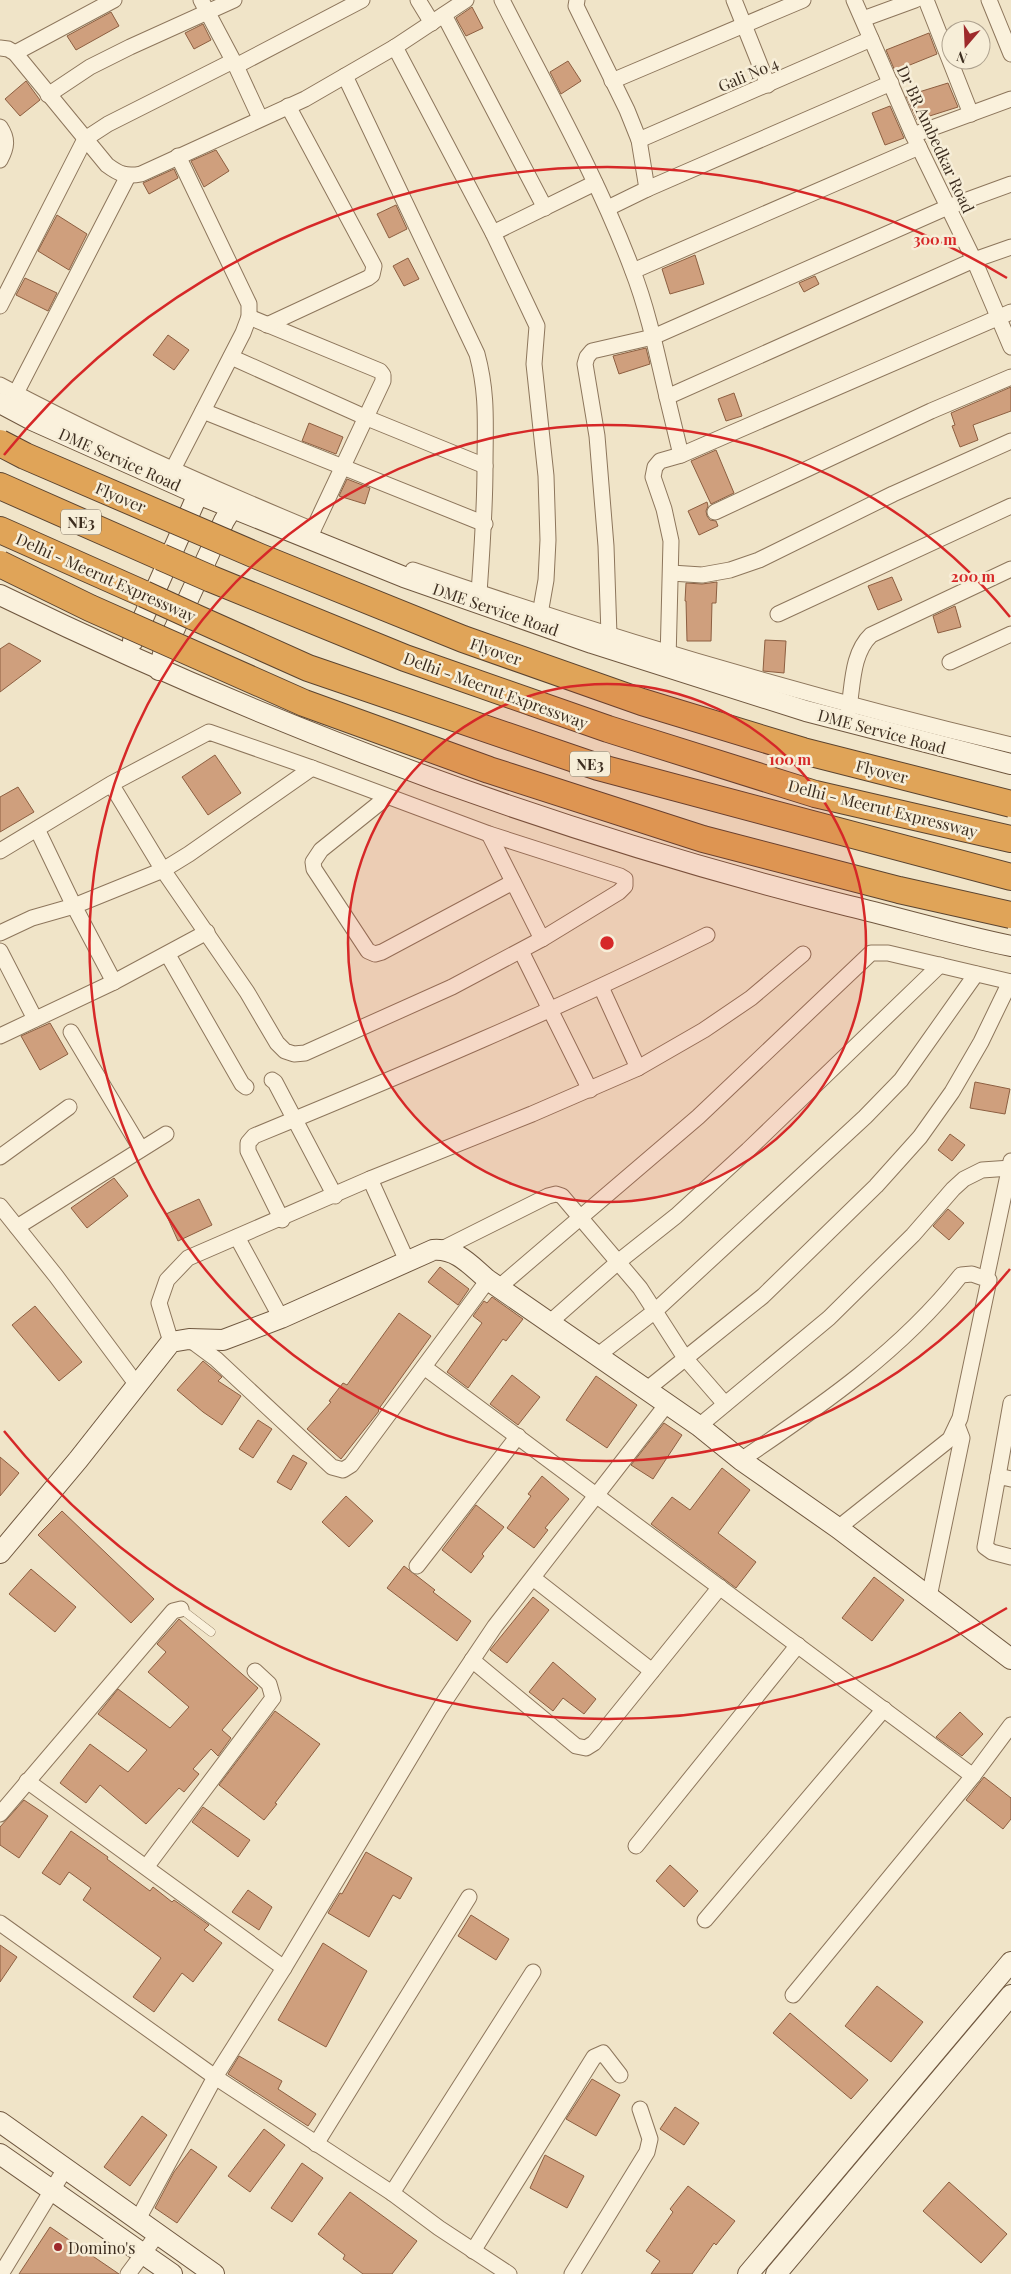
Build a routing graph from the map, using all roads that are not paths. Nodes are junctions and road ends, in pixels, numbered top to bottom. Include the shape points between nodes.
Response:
1 (114, 0) edge
2 (234, 0) edge
3 (362, 0) edge
4 (418, 0) edge
5 (466, 0) edge
6 (502, 0) edge
7 (577, 0) edge
8 (734, 0) edge
9 (802, 0) edge
10 (854, 0) edge
11 (915, 0) edge
12 (926, 0) edge
13 (989, 0) edge
14 (205, 6) edge
15 (438, 19) junction
16 (863, 19) junction
17 (745, 24) junction
18 (871, 39) junction
19 (395, 47) junction
20 (0, 48) edge
21 (15, 54) junction
22 (1011, 54) edge
23 (235, 63) junction
24 (345, 76) junction
25 (612, 81) junction
26 (891, 83) junction
27 (768, 85) junction
28 (48, 95) junction
29 (1011, 100) edge
30 (288, 106) junction
31 (971, 114) junction
32 (260, 118) junction
33 (0, 127) edge
34 (85, 139) junction
35 (639, 140) junction
36 (916, 141) junction
37 (178, 156) junction
38 (0, 160) edge
39 (128, 176) junction
40 (595, 183) junction
41 (1011, 184) edge
42 (647, 189) junction
43 (948, 207) junction
44 (545, 208) junction
45 (608, 208) junction
46 (493, 233) junction
47 (1011, 247) edge
48 (974, 260) junction
49 (633, 271) junction
50 (0, 306) edge
51 (1005, 315) edge
52 (249, 317) junction
53 (267, 325) junction
54 (653, 337) junction
55 (1011, 347) edge
56 (230, 357) junction
57 (1011, 377) edge
58 (0, 384) edge
59 (666, 397) junction
60 (8, 398) edge
61 (203, 411) junction
62 (367, 418) junction
63 (1011, 441) edge
64 (0, 443) edge
65 (681, 455) junction
66 (485, 466) junction
67 (342, 468) junction
68 (173, 469) junction
69 (0, 486) edge
70 (198, 494) junction
71 (1011, 506) edge
72 (232, 508) junction
73 (715, 512) dead end
74 (485, 524) junction
75 (0, 530) edge
76 (313, 530) junction
77 (0, 564) edge
78 (1011, 569) edge
79 (671, 574) junction
80 (479, 593) junction
81 (0, 595) edge
82 (540, 614) junction
83 (778, 614) dead end
84 (1011, 634) edge
85 (610, 635) junction
86 (127, 655) junction
87 (668, 660) junction
88 (950, 662) dead end
89 (159, 670) junction
90 (848, 713) junction
91 (1011, 746) edge
92 (1011, 764) edge
93 (312, 768) junction
94 (111, 784) junction
95 (387, 797) junction
96 (1011, 804) edge
97 (37, 830) junction
98 (489, 834) junction
99 (1011, 839) edge
100 (0, 851) edge
101 (163, 870) junction
102 (1011, 877) edge
103 (513, 882) junction
104 (74, 906) junction
105 (1011, 915) edge
106 (207, 932) junction
107 (0, 933) edge
108 (707, 935) dead end
109 (542, 939) junction
110 (1011, 946) edge
111 (521, 950) junction
112 (0, 951) edge
113 (803, 954) dead end
114 (168, 955) junction
115 (940, 965) junction
116 (976, 974) junction
117 (114, 982) junction
118 (1011, 982) edge
119 (601, 987) junction
120 (551, 1009) junction
121 (35, 1019) junction
122 (72, 1032) dead end
123 (0, 1036) edge
124 (638, 1068) junction
125 (272, 1080) dead end
126 (246, 1087) dead end
127 (590, 1090) junction
128 (69, 1107) dead end
129 (295, 1119) junction
130 (166, 1134) dead end
131 (142, 1149) junction
132 (0, 1157) edge
133 (1011, 1166) edge
134 (370, 1180) junction
135 (335, 1196) junction
136 (0, 1206) edge
137 (581, 1217) junction
138 (282, 1220) junction
139 (17, 1227) junction
140 (237, 1237) junction
141 (442, 1250) junction
142 (407, 1261) junction
143 (618, 1262) junction
144 (986, 1278) junction
145 (493, 1284) junction
146 (655, 1311) junction
147 (281, 1318) junction
148 (549, 1323) junction
149 (180, 1340) junction
150 (597, 1356) junction
151 (685, 1358) junction
152 (424, 1367) junction
153 (137, 1385) junction
154 (646, 1390) junction
155 (667, 1404) junction
156 (725, 1404) junction
157 (1011, 1404) edge
158 (699, 1426) junction
159 (957, 1426) junction
160 (518, 1436) junction
161 (741, 1460) junction
162 (1004, 1478) edge
163 (598, 1495) junction
164 (838, 1528) junction
165 (0, 1553) edge
166 (1011, 1557) edge
167 (417, 1566) dead end
168 (532, 1578) junction
169 (720, 1587) junction
170 (929, 1597) junction
171 (181, 1609) joint
172 (212, 1632) dead end
173 (798, 1645) junction
174 (1011, 1659) edge
175 (472, 1660) junction
176 (255, 1671) dead end
177 (652, 1671) junction
178 (884, 1709) junction
179 (1011, 1725) edge
180 (973, 1776) junction
181 (27, 1781) junction
182 (0, 1814) edge
183 (636, 1846) dead end
184 (147, 1866) junction
185 (469, 1897) dead end
186 (705, 1920) dead end
187 (0, 1923) edge
188 (1011, 1962) edge
189 (284, 1968) junction
190 (533, 1972) dead end
191 (793, 1995) dead end
192 (1011, 1995) edge
193 (620, 2075) dead end
194 (215, 2077) junction
195 (640, 2109) dead end
196 (0, 2122) edge
197 (316, 2144) junction
198 (0, 2154) edge
199 (65, 2169) junction
200 (52, 2190) junction
201 (392, 2193) junction
202 (137, 2221) junction
203 (157, 2235) junction
204 (473, 2251) junction
205 (142, 2254) junction
206 (1, 2274) edge
207 (128, 2274) edge
208 (172, 2274) edge
209 (214, 2274) edge
210 (509, 2274) edge
211 (572, 2274) edge
212 (748, 2274) edge
213 (776, 2274) edge

1 - 21 street
2 - 14 street
3 - 23 street
4 - 15 street
5 - 15 street
6 - 40 street
7 - 25 street via 576,6
8 - 17 street
9 - 17 street
10 - 16 street, Dr BR Ambedkar Road
11 - 16 street
12 - 31 street
13 - 22 street
14 - 23 street
14 - 28 street via 90,67
15 - 19 street
15 - 44 street
16 - 18 street, Dr BR Ambedkar Road
17 - 25 street
17 - 27 street
18 - 26 street, Dr BR Ambedkar Road
18 - 27 street, Gali No 4
19 - 24 street
19 - 46 street
20 - 21 street
21 - 28 street
23 - 32 street
23 - 34 street via 108,124
24 - 30 street
24 - 66 street via 477,354 487,407
25 - 35 street
26 - 36 street, Dr BR Ambedkar Road
26 - 42 street
27 - 35 street, Gali No 4
28 - 34 street
29 - 31 street
30 - 32 street
30 - 53 street via 374,270 368,278
31 - 36 street
32 - 37 street
33 - 38 street via 6,138 6,149
34 - 39 street via 107,165
34 - 50 street
35 - 42 street
36 - 43 street, Dr BR Ambedkar Road
36 - 49 street
37 - 39 street via 140,174
37 - 52 street via 244,290
39 - 60 street
40 - 44 street
40 - 45 street
41 - 43 street
42 - 45 street
43 - 48 street, Dr BR Ambedkar Road
43 - 54 street
44 - 46 street
45 - 49 street
46 - 82 street via 537,326 534,364 546,476 548,540
47 - 48 street
48 - 51 street, Dr BR Ambedkar Road
48 - 59 street
49 - 54 street
51 - 55 street, Dr BR Ambedkar Road
51 - 65 street
52 - 53 street
52 - 56 street
53 - 62 street via 380,371 383,382
54 - 59 street
54 - 85 street via 592,351 585,364 598,445
56 - 61 street
56 - 62 street
57 - 73 street
58 - 60 street
59 - 65 street
60 - 68 street via 80,426
60 - 70 main road, DME Service Road via 32,420
61 - 67 street
61 - 68 street
62 - 66 street
62 - 67 street
63 - 79 street via 759,560 702,575
64 - 96 highway, Flyover, bridge via 260,557 463,639 642,702 803,751
65 - 79 street via 660,461 654,467 653,477 671,542
66 - 74 street
67 - 74 street
67 - 76 street
68 - 76 street
69 - 99 highway, Delhi - Meerut Expressway / NE3, bridge via 209,578 405,658 608,729 815,794
70 - 72 main road, DME Service Road
70 - 86 main road
71 - 83 street
72 - 87 main road, DME Service Road via 404,577 592,643
72 - 89 main road via 163,654
74 - 80 street
75 - 102 highway, Delhi - Meerut Expressway / NE3, bridge via 308,668 598,767
76 - 80 street
77 - 105 highway, bridge via 90,608 304,703 489,770 703,839 899,890
78 - 90 street via 871,635 858,653
79 - 87 street
80 - 82 street
81 - 86 main road
82 - 85 street
84 - 88 street
85 - 87 street
86 - 89 main road
87 - 90 main road, DME Service Road via 806,711
89 - 110 main road via 333,742 580,830 760,884
90 - 91 street via 931,726
90 - 92 main road, DME Service Road
93 - 94 street via 208,732
93 - 95 street
93 - 101 street
94 - 97 street
94 - 101 street
95 - 98 street
95 - 103 street via 321,850 313,862 314,869 368,951 382,952
97 - 100 street
97 - 104 street
98 - 103 street
98 - 109 street via 625,879 625,886 619,892
101 - 104 street
101 - 106 street
103 - 109 street
104 - 107 street via 32,918
104 - 117 street
106 - 111 street via 277,1043 294,1054 304,1053 452,987
106 - 114 street
108 - 119 street
109 - 111 street
111 - 120 street
112 - 121 street
113 - 124 street via 750,998 704,1030
114 - 117 street
114 - 126 street
115 - 116 street
115 - 137 street via 888,953 871,953 734,1084
115 - 143 street via 748,1150 676,1216
116 - 118 street
116 - 146 street via 901,1080 836,1146
117 - 121 street
118 - 151 street via 952,1092 920,1137 803,1258 756,1302
119 - 120 street
119 - 124 street
120 - 127 street
120 - 129 street
121 - 123 street
122 - 131 street
124 - 127 street
125 - 129 street
127 - 134 street
128 - 132 street
129 - 135 street
129 - 138 street via 254,1136 248,1143 248,1151
130 - 131 street
131 - 139 street
133 - 144 street
133 - 156 street via 982,1170 953,1188 913,1235 829,1318
134 - 135 street
134 - 142 street
135 - 138 street
136 - 139 street
137 - 141 street via 562,1196 556,1194
137 - 143 street
137 - 145 street
138 - 140 street
139 - 153 street
140 - 147 street
140 - 149 street via 188,1258 167,1280 159,1303
141 - 142 main road via 433,1250
141 - 145 main road via 458,1255
142 - 147 main road
143 - 146 street
143 - 148 street
144 - 159 street via 990,1284
144 - 161 street via 961,1275 944,1297 872,1366
145 - 148 main road
145 - 152 street
146 - 150 street
146 - 151 street
147 - 149 main road via 223,1340
148 - 150 main road
149 - 152 street via 216,1359 332,1467 343,1470 351,1465
149 - 153 main road
150 - 154 main road
151 - 154 street
151 - 156 street
152 - 160 street
153 - 165 main road
154 - 155 main road
155 - 158 main road
155 - 163 street
156 - 158 street
157 - 162 street
158 - 161 main road
159 - 164 street via 946,1443
159 - 170 street via 962,1438
160 - 163 street
160 - 167 street
161 - 164 main road
162 - 166 street via 985,1547
163 - 168 street
163 - 169 street
164 - 170 main road
168 - 175 street
168 - 177 street
169 - 173 street
169 - 177 street
170 - 174 main road
171 - 172 lane
171 - 181 street via 174,1611
173 - 178 street
173 - 183 street
175 - 177 street via 576,1746 586,1748
175 - 189 street
176 - 184 street via 270,1684 273,1698
178 - 180 street
178 - 186 street
179 - 180 street
180 - 191 street
181 - 182 street
181 - 184 street
184 - 189 street
185 - 197 street
187 - 194 street
188 - 212 main road
189 - 194 street
190 - 201 street
192 - 213 main road
193 - 204 street via 604,2052 594,2057
194 - 197 street
194 - 202 street
195 - 211 street via 650,2139 647,2152
196 - 199 main road
197 - 201 street
198 - 200 main road
199 - 200 street
199 - 202 main road
200 - 205 main road
200 - 206 street
201 - 204 street
202 - 203 main road
203 - 205 street
203 - 209 main road
204 - 210 street
205 - 207 street
205 - 208 main road

